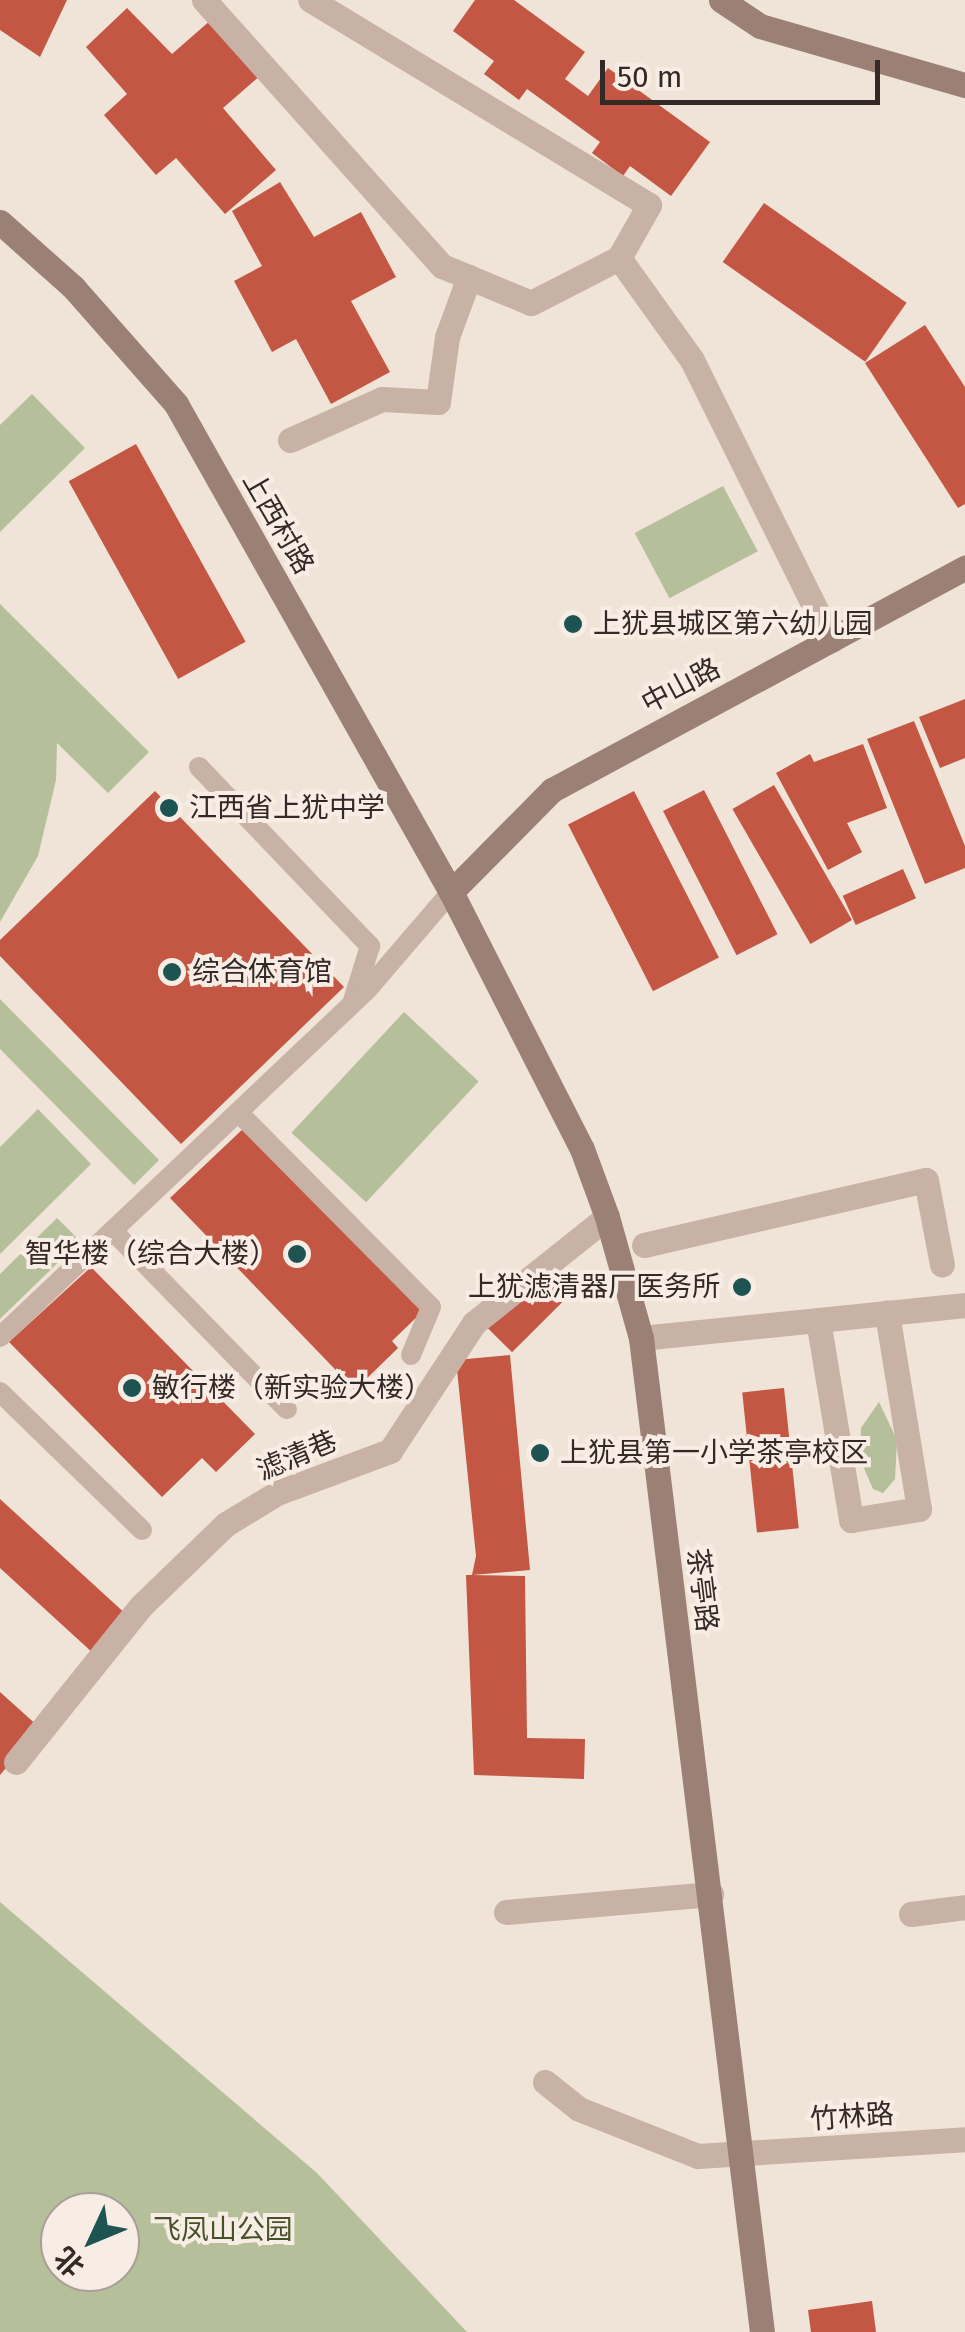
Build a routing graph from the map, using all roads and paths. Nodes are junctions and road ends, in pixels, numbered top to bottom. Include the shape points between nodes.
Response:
1 (204, 0) edge
2 (310, 0) edge
3 (721, 0) edge
4 (965, 85) edge
5 (0, 222) edge
6 (619, 258) junction
7 (470, 277) junction
8 (290, 440) dead end
9 (965, 568) edge
10 (831, 640) junction
11 (199, 767) dead end
12 (452, 892) junction
13 (352, 1003) junction
14 (238, 1112) junction
15 (607, 1217) junction
16 (113, 1231) junction
17 (644, 1245) dead end
18 (942, 1265) dead end
19 (965, 1305) edge
20 (887, 1313) junction
21 (818, 1320) junction
22 (0, 1337) edge
23 (640, 1338) junction
24 (411, 1355) dead end
25 (0, 1392) edge
26 (287, 1410) dead end
27 (142, 1530) dead end
28 (16, 1762) dead end
29 (710, 1894) junction
30 (965, 1907) edge
31 (506, 1912) dead end
32 (911, 1914) dead end
33 (545, 2082) dead end
34 (965, 2139) edge
35 (743, 2154) junction
36 (762, 2332) edge

1 - 7 street via 442,266
2 - 6 street via 650,205
3 - 4 street via 760,26
5 - 12 street, 上西村路 via 73,288 176,404
6 - 7 street via 531,303
6 - 10 street via 692,360
7 - 8 street via 447,337 438,402 382,400
9 - 10 street, 中山路
10 - 12 street, 中山路 via 552,790
11 - 13 lane via 370,946
12 - 13 lane
12 - 15 street, 茶亭路 via 582,1149
13 - 14 lane
14 - 16 lane
14 - 24 lane via 432,1307
15 - 23 street, 茶亭路
15 - 28 street, 滤清巷 via 474,1323 390,1450 277,1493 226,1524 140,1606
16 - 22 lane
16 - 26 lane
17 - 18 street via 926,1180
19 - 20 street
20 - 21 street
20 - 21 street via 920,1510 851,1520
21 - 23 street
23 - 29 street, 茶亭路
25 - 27 lane
29 - 31 street
29 - 35 street, 茶亭路
30 - 32 street
33 - 35 street, 竹林路 via 579,2109 698,2156
34 - 35 street, 竹林路
35 - 36 street, 茶亭路

